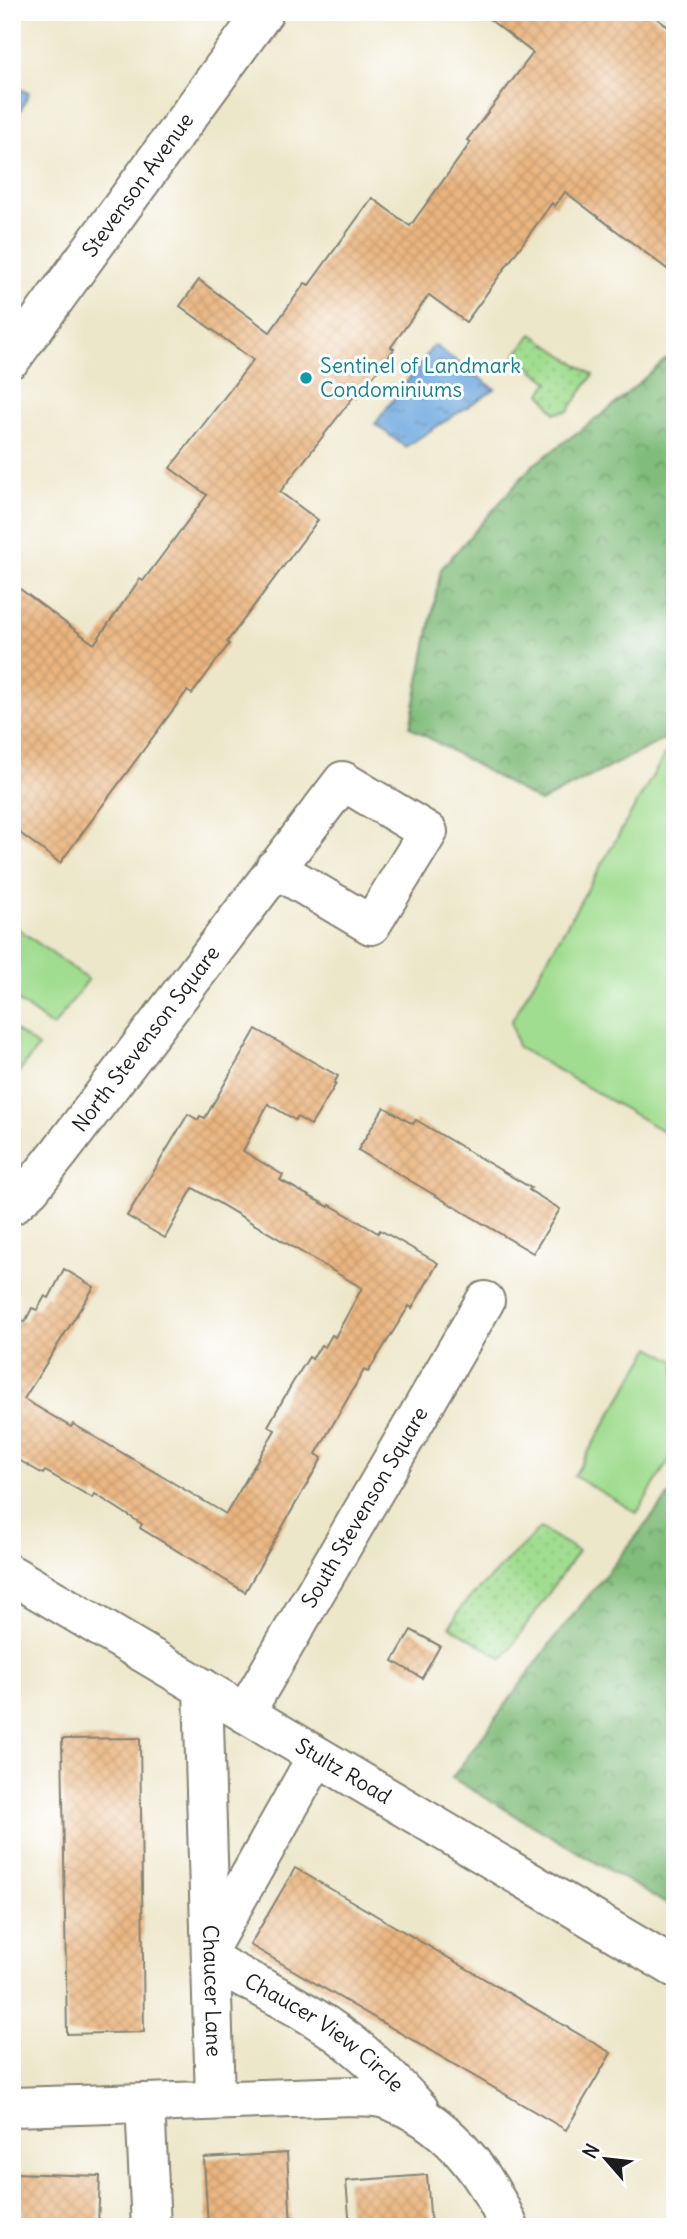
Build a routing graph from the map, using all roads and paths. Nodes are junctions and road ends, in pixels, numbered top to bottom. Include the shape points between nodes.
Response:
1 (264, 12) edge
2 (12, 358) edge
3 (275, 868) dead end
4 (12, 1205) edge
5 (485, 1301) dead end
6 (12, 1575) edge
7 (203, 1688) junction
8 (245, 1713) junction
9 (317, 1756) junction
10 (210, 1954) junction
11 (675, 1968) edge
12 (215, 2099) junction
13 (145, 2103) junction
14 (12, 2107) edge
15 (427, 2119) junction
16 (151, 2227) edge
17 (509, 2227) edge

1 - 2 street, Stevenson Avenue
3 - 4 street, North Stevenson Square via 59,1153
5 - 8 street, South Stevenson Square
6 - 7 street, Stultz Road
7 - 8 street, Stultz Road
7 - 10 street, Chaucer Lane
8 - 9 street, Stultz Road
9 - 10 street
9 - 11 street, Stultz Road
10 - 12 street, Chaucer Lane
10 - 15 street, Chaucer View Circle via 348,2042 387,2075
12 - 13 street
12 - 15 street, Chaucer View Circle via 383,2098
13 - 14 street
13 - 16 street
15 - 17 street, Chaucer View Circle via 481,2174

